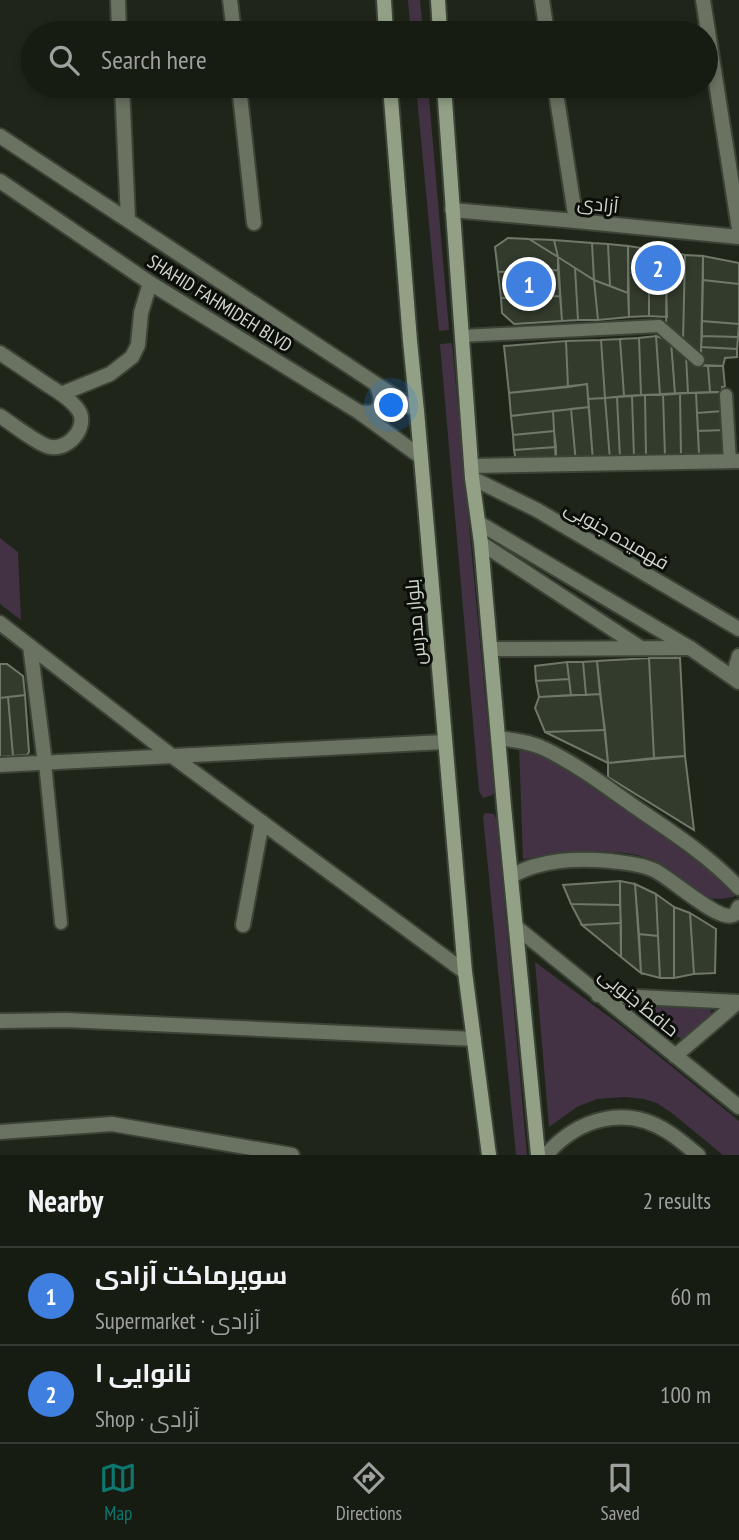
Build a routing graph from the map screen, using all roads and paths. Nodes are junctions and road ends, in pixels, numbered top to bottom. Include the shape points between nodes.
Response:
1 (118, 0) edge
2 (230, 0) edge
3 (384, 0) edge
4 (438, 0) edge
5 (542, 0) edge
6 (703, 0) edge
7 (119, 21) edge
8 (233, 21) edge
9 (385, 21) edge
10 (439, 21) edge
11 (545, 21) edge
12 (706, 21) edge
13 (718, 95) edge
14 (123, 98) edge
15 (240, 98) edge
16 (391, 98) edge
17 (445, 98) edge
18 (557, 98) edge
19 (0, 136) edge
20 (0, 181) edge
21 (452, 211) junction
22 (128, 219) junction
23 (576, 220) junction
24 (254, 223) dead end
25 (739, 229) edge
26 (739, 237) edge
27 (150, 283) junction
28 (462, 336) junction
29 (0, 353) edge
30 (698, 360) dead end
31 (376, 384) junction
32 (61, 394) junction
33 (726, 395) dead end
34 (417, 411) junction
35 (359, 412) junction
36 (0, 416) edge
37 (421, 457) junction
38 (735, 461) edge
39 (472, 472) junction
40 (479, 523) junction
41 (481, 543) junction
42 (0, 623) edge
43 (739, 629) edge
44 (30, 646) junction
45 (641, 648) junction
46 (690, 648) junction
47 (491, 649) junction
48 (739, 656) edge
49 (739, 682) edge
50 (498, 738) junction
51 (444, 743) junction
52 (172, 756) junction
53 (45, 763) junction
54 (0, 765) edge
55 (262, 822) junction
56 (511, 876) junction
57 (734, 876) edge
58 (739, 888) edge
59 (739, 907) edge
60 (61, 923) dead end
61 (243, 925) dead end
62 (516, 927) junction
63 (465, 972) junction
64 (598, 995) junction
65 (738, 1002) edge
66 (0, 1021) edge
67 (474, 1039) junction
68 (675, 1056) junction
69 (739, 1107) edge
70 (0, 1132) edge
71 (292, 1155) edge
72 (489, 1155) edge
73 (538, 1155) edge
74 (546, 1155) edge
75 (698, 1155) edge

1 - 7 street
2 - 8 street
3 - 9 main road
4 - 10 main road
5 - 11 street
6 - 12 street
13 - 25 street
14 - 22 street
15 - 24 street
16 - 34 main road, بلوار مدرس
17 - 21 main road
18 - 23 street
19 - 22 street, SHAHID FAHMIDEH BLVD
20 - 27 street, SHAHID FAHMIDEH BLVD
21 - 23 street, آزادی
21 - 28 main road
22 - 31 street, SHAHID FAHMIDEH BLVD
23 - 26 street, آزادی
27 - 32 street via 132,358 110,374
27 - 35 street, SHAHID FAHMIDEH BLVD
28 - 30 lane via 659,326
28 - 39 main road
29 - 32 street
31 - 34 street, SHAHID FAHMIDEH BLVD
31 - 35 street via 382,402 379,407 368,414
32 - 36 street via 77,407 82,425 60,447 49,448
33 - 38 lane
34 - 37 main road, بلوار مدرس
35 - 37 street, SHAHID FAHMIDEH BLVD
37 - 51 main road, بلوار مدرس
38 - 39 street
39 - 40 main road
39 - 43 street, فهمیده جنوبی
40 - 41 main road
40 - 46 street
41 - 45 street
41 - 47 main road
42 - 44 street
44 - 52 street
44 - 53 street
45 - 46 street
45 - 47 street
46 - 49 street
47 - 50 main road
48 - 49 street
50 - 56 main road
50 - 57 street via 544,748 572,764
51 - 52 street
51 - 63 main road, بلوار مدرس
52 - 53 street
52 - 55 street
53 - 54 street
53 - 60 lane
55 - 61 street
55 - 63 street
56 - 59 street via 571,859 636,864 669,878 725,916
56 - 62 main road
57 - 58 street
62 - 64 street, حافظ جنوبی
62 - 73 main road
63 - 67 main road, بلوار مدرس
64 - 65 street
64 - 68 street, حافظ جنوبی
65 - 68 street
66 - 67 street via 66,1020
67 - 72 main road, بلوار مدرس
68 - 69 street, حافظ جنوبی
70 - 71 street via 112,1124
74 - 75 street via 558,1141 593,1121 615,1117 638,1119 666,1130

